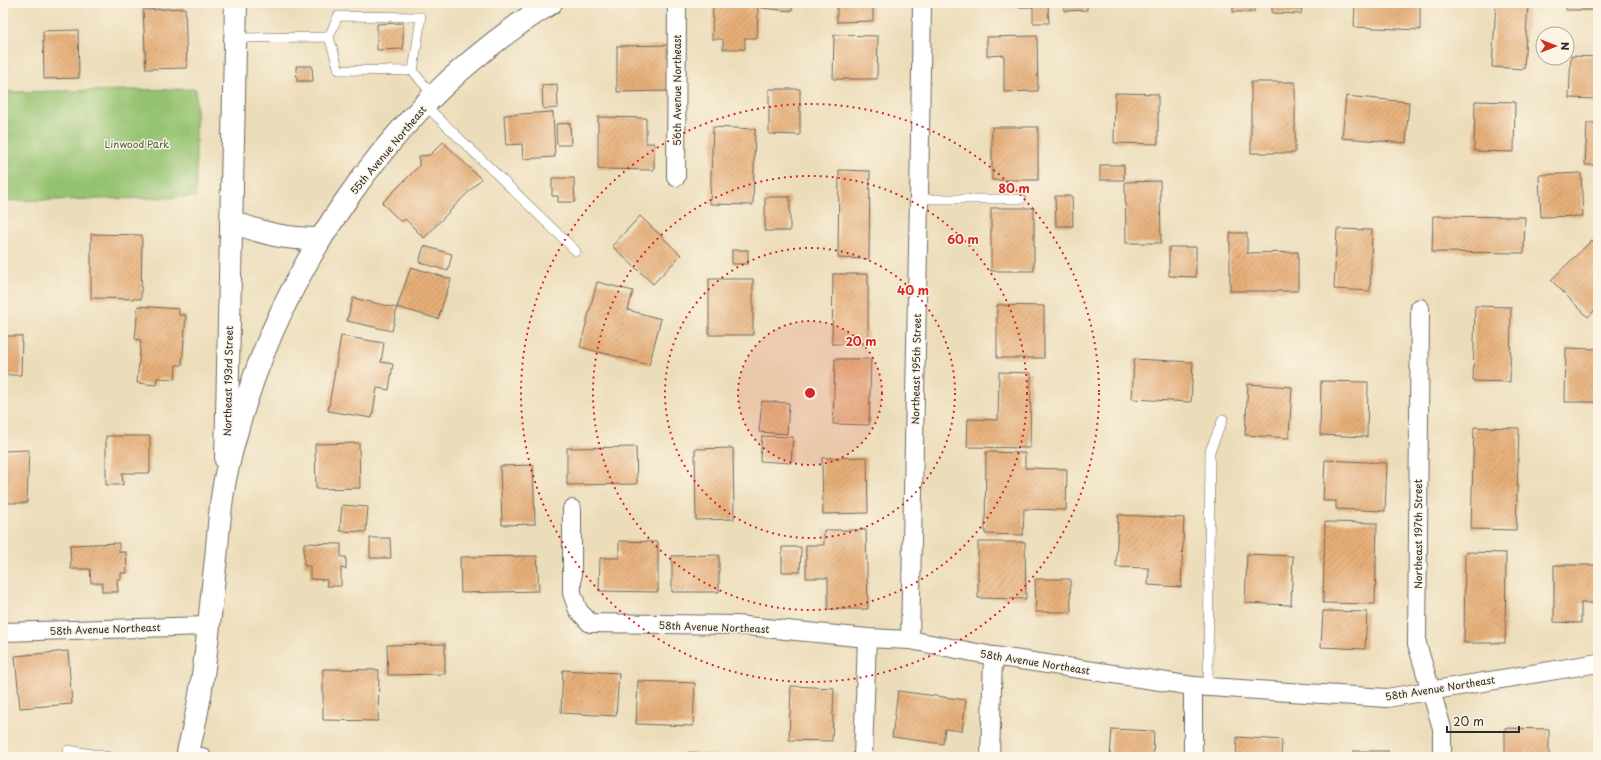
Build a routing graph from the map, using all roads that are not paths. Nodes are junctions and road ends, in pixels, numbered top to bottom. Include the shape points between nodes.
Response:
1 (236, 3) edge
2 (551, 3) edge
3 (677, 3) edge
4 (922, 3) edge
5 (329, 37) junction
6 (235, 38) junction
7 (413, 70) junction
8 (429, 101) junction
9 (676, 176) dead end
10 (919, 199) junction
11 (1021, 199) dead end
12 (231, 221) junction
13 (320, 239) junction
14 (576, 251) dead end
15 (1420, 308) dead end
16 (1222, 419) dead end
17 (226, 473) junction
18 (572, 509) dead end
19 (208, 626) junction
20 (3, 632) edge
21 (867, 638) junction
22 (910, 640) junction
23 (993, 656) junction
24 (1598, 663) edge
25 (1201, 686) junction
26 (1432, 691) junction
27 (68, 750) dead end
28 (110, 757) edge
29 (187, 757) edge
30 (202, 757) edge
31 (863, 757) edge
32 (990, 757) edge
33 (1193, 757) edge
34 (1442, 757) edge

1 - 6 main road, Northeast 193rd Street
2 - 8 main road, 55th Avenue Northeast via 502,37
3 - 9 street, 56th Avenue Northeast
4 - 10 street, Northeast 195th Street
5 - 6 lane
5 - 7 lane via 339,70
5 - 7 lane via 338,16 421,17
6 - 12 main road, Northeast 193rd Street
7 - 8 lane
8 - 13 main road, 55th Avenue Northeast via 371,166
8 - 14 lane
10 - 11 lane
10 - 22 street, Northeast 195th Street
12 - 13 main road via 271,235
12 - 17 main road, Northeast 193rd Street
13 - 17 main road, 55th Avenue Northeast via 286,300 258,364 241,414
15 - 26 street, Northeast 197th Street via 1417,644
16 - 25 lane via 1210,451
17 - 19 main road, Northeast 193rd Street
18 - 21 street, 58th Avenue Northeast via 572,593 578,610 590,623 736,626
19 - 20 street, 58th Avenue Northeast
19 - 29 main road, Northeast 193rd Street via 201,690
21 - 22 street, 58th Avenue Northeast
21 - 31 street
22 - 23 street, 58th Avenue Northeast
23 - 25 street, 58th Avenue Northeast
23 - 32 street
24 - 26 street, 58th Avenue Northeast
25 - 26 street, 58th Avenue Northeast via 1387,698
25 - 33 street
26 - 34 street, Northeast 197th Street via 1442,728
27 - 28 lane
29 - 30 street

